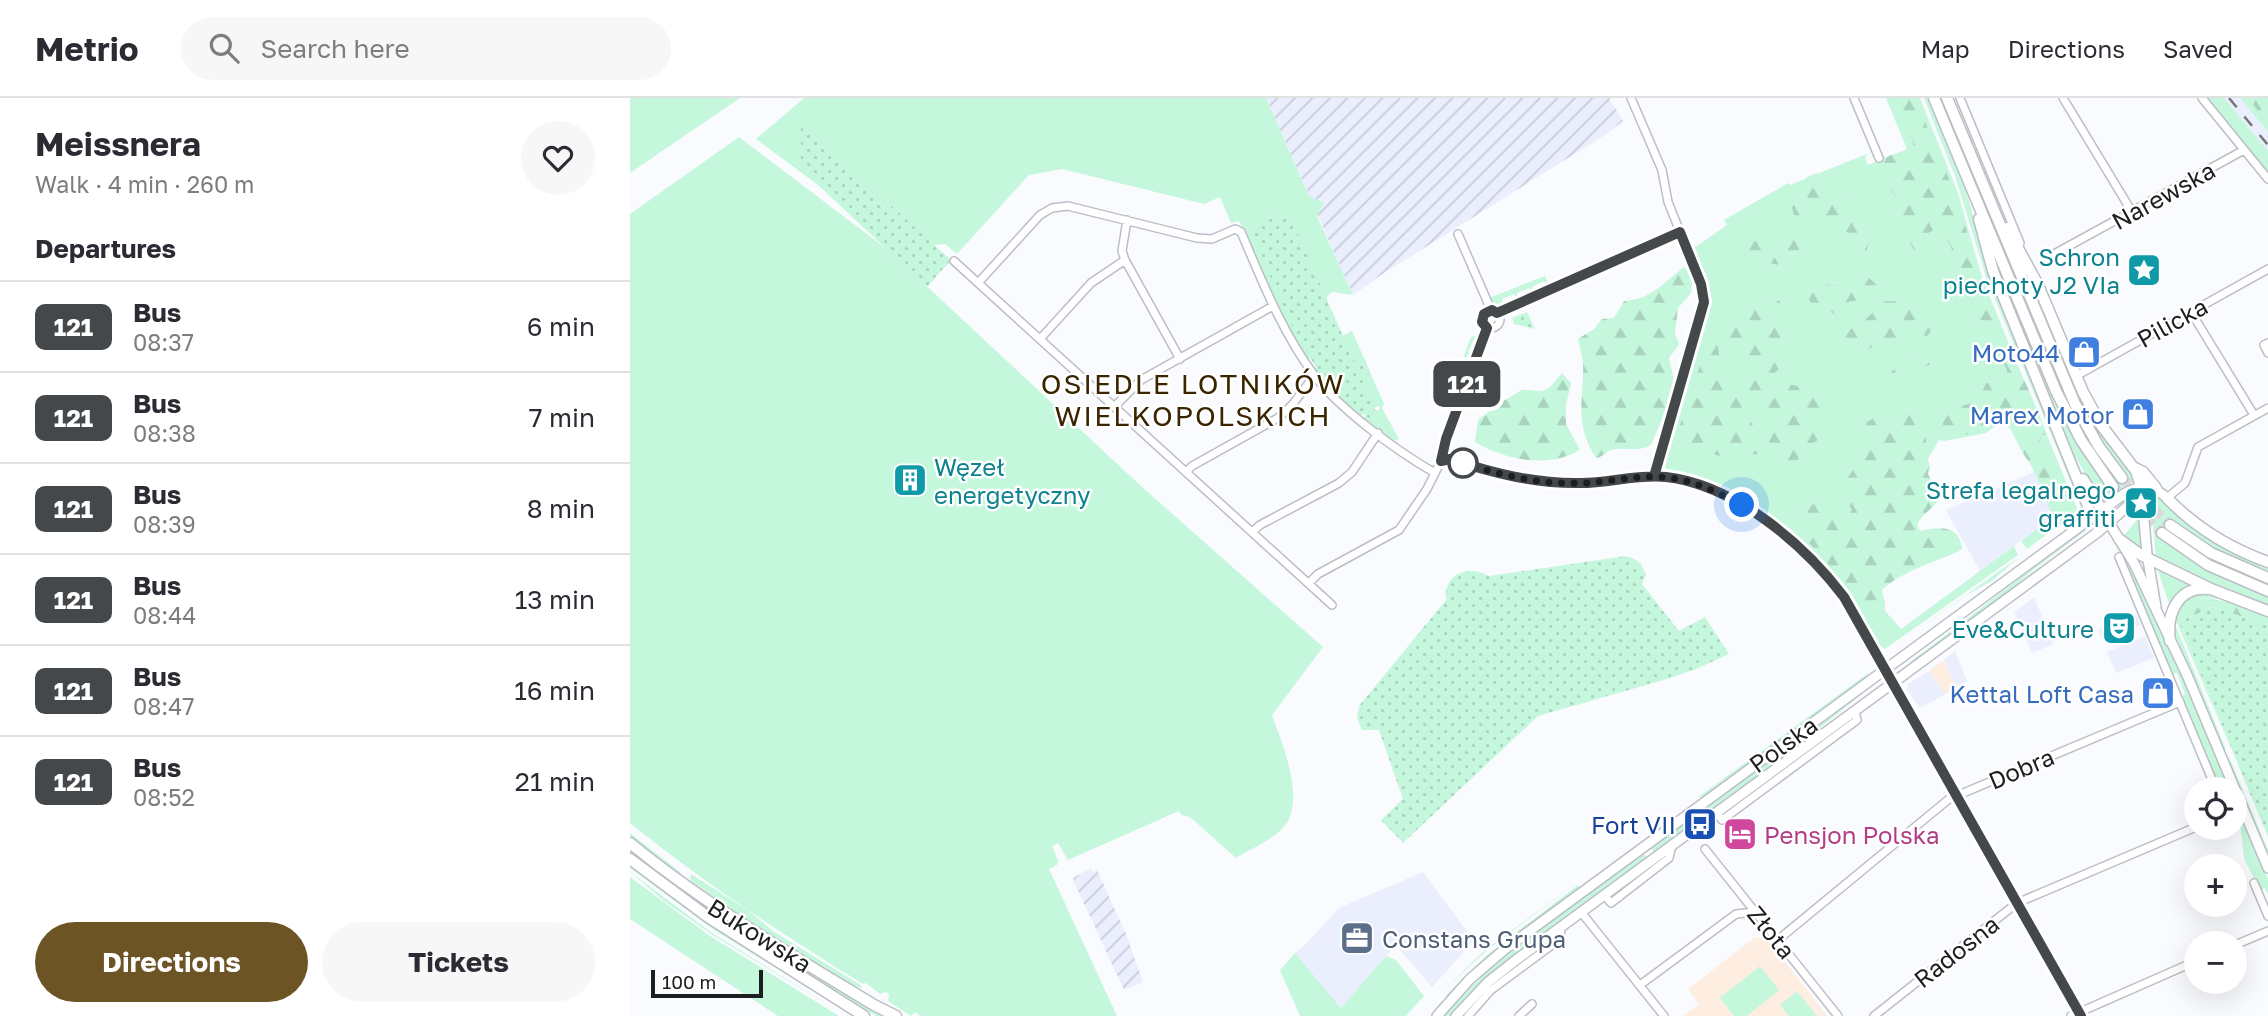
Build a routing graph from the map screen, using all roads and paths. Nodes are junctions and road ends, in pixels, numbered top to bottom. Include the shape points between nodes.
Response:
1 (1631, 98) edge
2 (1854, 98) edge
3 (1934, 98) edge
4 (1947, 98) edge
5 (1960, 98) edge
6 (2063, 98) edge
7 (2202, 98) edge
8 (2244, 150) junction
9 (1878, 158) dead end
10 (1980, 178) junction
11 (2268, 179) edge
12 (1973, 191) junction
13 (2132, 212) junction
14 (1127, 220) junction
15 (1458, 233) dead end
16 (2045, 259) dead end
17 (1125, 260) junction
18 (954, 261) dead end
19 (2268, 269) edge
20 (2034, 276) junction
21 (978, 283) junction
22 (1273, 306) junction
23 (1488, 311) junction
24 (2191, 312) junction
25 (1487, 328) junction
26 (1040, 339) junction
27 (2268, 343) edge
28 (2268, 353) edge
29 (1180, 359) junction
30 (1314, 376) junction
31 (2076, 376) junction
32 (1114, 407) junction
33 (2268, 408) edge
34 (2254, 415) junction
35 (1378, 433) junction
36 (2062, 438) junction
37 (1441, 461) junction
38 (2133, 467) junction
39 (1186, 472) junction
40 (1434, 472) junction
41 (1654, 477) junction
42 (2122, 478) tunnel mouth
43 (2113, 487) tunnel mouth
44 (2141, 487) junction
45 (2156, 488) junction
46 (2167, 498) junction
47 (2102, 510) junction
48 (2088, 520) junction
49 (2108, 521) junction
50 (2170, 525) tunnel mouth
51 (1252, 532) junction
52 (2098, 532) junction
53 (2162, 533) tunnel mouth
54 (2117, 537) junction
55 (2119, 557) dead end
56 (2147, 558) junction
57 (2268, 562) edge
58 (2268, 578) edge
59 (1309, 583) junction
60 (2211, 589) junction
61 (2268, 591) edge
62 (1332, 605) dead end
63 (2156, 609) junction
64 (2268, 611) edge
65 (2170, 641) junction
66 (1885, 669) junction
67 (1892, 683) junction
68 (2180, 702) junction
69 (2211, 777) edge
70 (1956, 796) junction
71 (2184, 832) edge
72 (630, 844) edge
73 (1705, 849) dead end
74 (630, 859) edge
75 (2268, 868) edge
76 (2254, 883) dead end
77 (2017, 903) junction
78 (1581, 912) junction
79 (1756, 912) junction
80 (2268, 916) edge
81 (1561, 927) junction
82 (2268, 931) edge
83 (1779, 939) junction
84 (2247, 940) edge
85 (2184, 966) edge
86 (1640, 985) junction
87 (1532, 1004) dead end
88 (2080, 1014) edge
89 (864, 1016) edge
90 (896, 1016) edge
91 (1437, 1016) edge
92 (1457, 1016) edge
93 (1468, 1016) edge
94 (1519, 1016) edge
95 (1664, 1016) edge
96 (1838, 1016) edge
97 (1874, 1016) edge
98 (2071, 1016) edge

1 - 41 street via 1663,174 1668,202 1701,284 1703,305
2 - 9 street
3 - 12 main road
4 - 10 main road
5 - 20 street
6 - 13 street
7 - 8 street
8 - 11 street
8 - 13 street, Narewska
10 - 20 main road
10 - 42 main road via 2075,404
12 - 36 main road via 1993,271
12 - 43 main road via 2067,416
13 - 16 street, Narewska
14 - 17 street
14 - 21 street via 1068,206 1052,208 1040,215
14 - 22 street via 1197,238 1212,239 1235,229 1241,232
15 - 23 street
17 - 26 street via 1091,283
17 - 29 street
18 - 21 street
19 - 24 street, Pilicka
20 - 31 main road
21 - 26 street
22 - 29 street
22 - 30 street
23 - 25 street via 1482,319
23 - 25 street via 1497,313 1500,321
24 - 31 street, Pilicka
24 - 34 street
25 - 37 street
26 - 32 street
27 - 28 street via 2264,345
29 - 32 street via 1141,380
30 - 35 street via 1339,404
30 - 39 street via 1278,418
31 - 38 main road via 2101,425
32 - 39 street
33 - 34 street
34 - 46 street via 2198,447 2185,483
35 - 40 street
35 - 51 street via 1339,483
36 - 47 main road
36 - 48 main road via 2088,506
37 - 40 street
37 - 41 street via 1450,459 1536,481 1584,483
38 - 44 main road
38 - 45 main road
39 - 51 street
40 - 59 street via 1399,530
41 - 66 street via 1693,483 1767,521 1830,579
44 - 45 street
44 - 47 street, Polska
44 - 49 street, Polska via 2129,505
44 - 56 street
45 - 46 street
46 - 57 main road via 2206,532
47 - 48 street, Polska
47 - 49 street
48 - 66 street, Polska
49 - 52 street, Polska
49 - 54 street
50 - 58 main road via 2211,552
51 - 59 street
52 - 54 street
52 - 67 street, Polska
53 - 61 main road via 2208,565
54 - 56 main road
54 - 63 street
55 - 68 street
56 - 60 main road
56 - 63 street
59 - 62 street
60 - 64 main road
60 - 65 main road via 2194,589 2182,596 2171,617
63 - 65 street
65 - 75 street
66 - 67 street
66 - 91 street, Polska via 1505,949
67 - 70 street
67 - 78 street, Polska via 1719,816
68 - 69 street
68 - 70 street, Dobra
70 - 77 street
70 - 83 street, Dobra
71 - 77 street, Radosna
72 - 90 main road, Bukowska via 730,917
73 - 79 street, Złota
74 - 89 main road, Bukowska via 708,917
76 - 80 street
77 - 88 street
77 - 97 street, Radosna
78 - 81 street, Polska
78 - 86 street
79 - 83 street, Złota
79 - 86 street via 1736,914
81 - 92 street, Polska via 1488,982
81 - 93 street, Polska via 1560,939 1491,990
82 - 84 street
83 - 96 street, Złota
85 - 88 street
86 - 95 street
87 - 94 street
88 - 98 street

